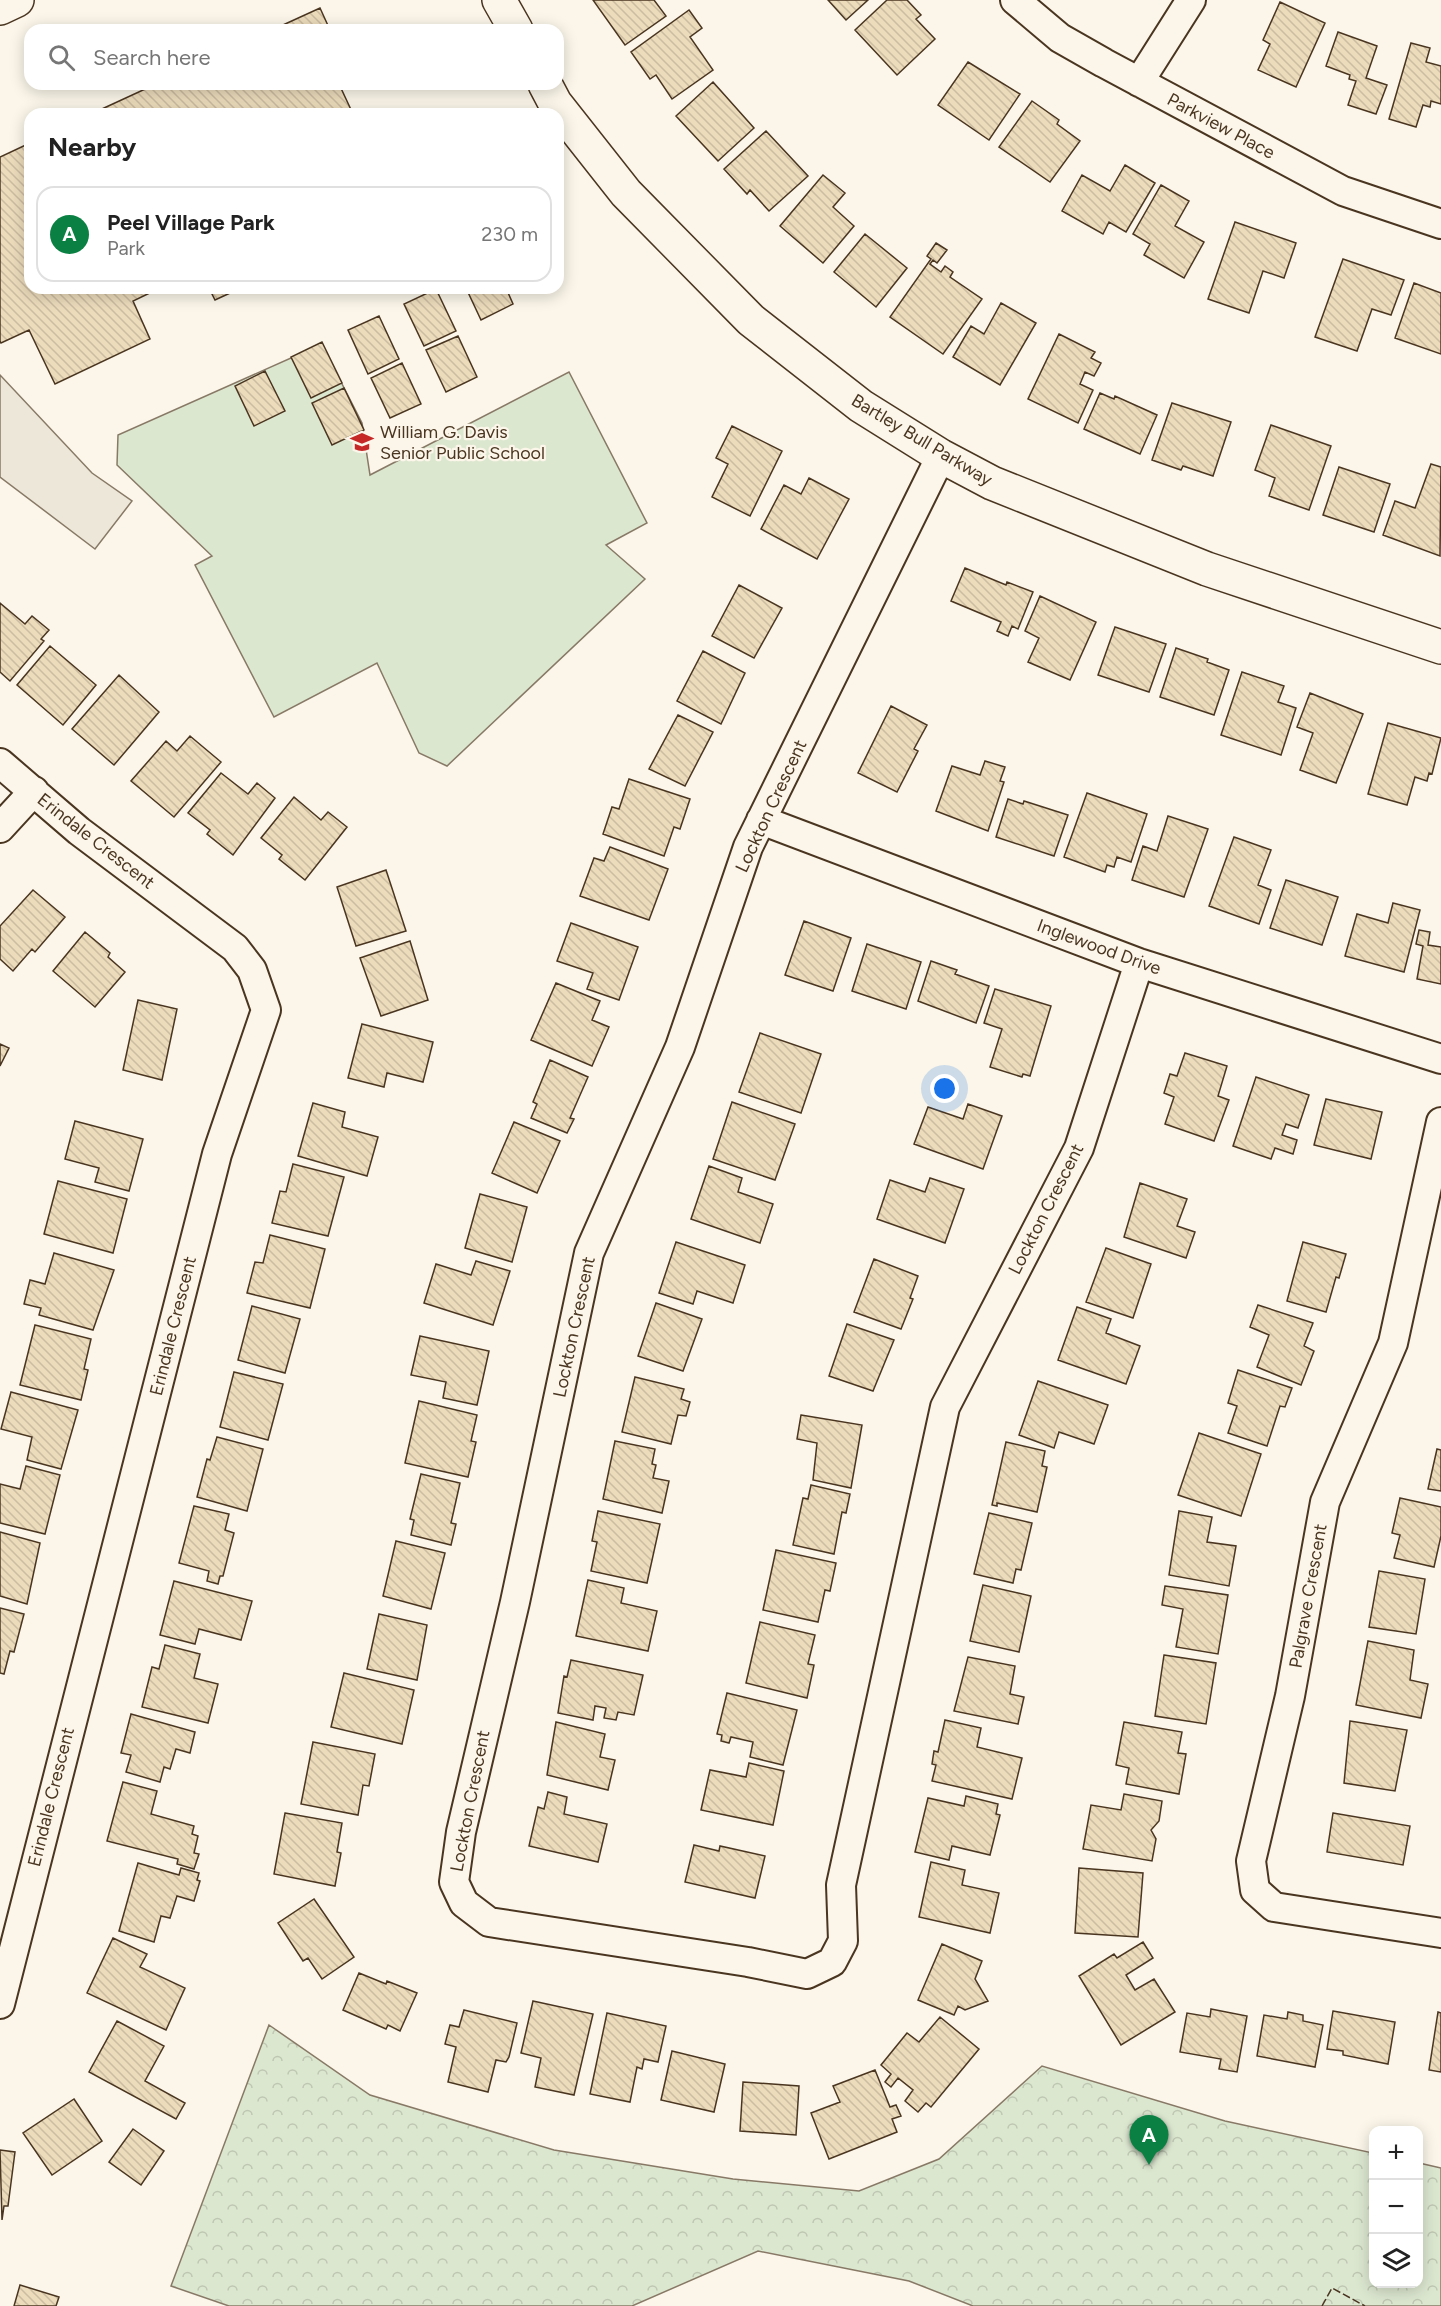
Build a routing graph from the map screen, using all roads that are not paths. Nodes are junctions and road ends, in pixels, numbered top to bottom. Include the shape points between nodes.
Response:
1 (17, 0) edge
2 (499, 0) edge
3 (1015, 0) edge
4 (1191, 0) edge
5 (0, 8) edge
6 (513, 24) edge
7 (1139, 82) junction
8 (548, 90) edge
9 (559, 108) edge
10 (564, 114) edge
11 (1441, 224) edge
12 (941, 456) junction
13 (1441, 647) edge
14 (0, 763) edge
15 (33, 791) junction
16 (761, 819) junction
17 (0, 828) edge
18 (1139, 963) junction
19 (1441, 1059) edge
20 (1441, 1122) edge
21 (1441, 1933) edge
22 (0, 2004) edge

1 - 5 street
2 - 6 street
3 - 7 street, Parkview Place via 1060,38
4 - 7 street
7 - 11 street, Parkview Place via 1343,191
8 - 9 street, Bartley Bull Parkway
10 - 12 street, Bartley Bull Parkway via 626,193 751,320 861,406
12 - 13 street, Bartley Bull Parkway via 992,483 1207,569
12 - 16 street, Lockton Crescent
14 - 15 street, Erindale Crescent
15 - 17 street
15 - 22 street, Erindale Crescent via 79,831 235,948 252,970 266,1010 217,1154
16 - 18 street, Inglewood Drive
16 - 18 street, Lockton Crescent via 680,1047 588,1253 461,1832 454,1882 464,1903 489,1922 807,1974 832,1962 843,1941 841,1885 945,1407 1079,1148
18 - 19 street, Inglewood Drive
20 - 21 street, Palgrave Crescent via 1393,1343 1325,1502 1290,1696 1251,1861 1255,1890 1274,1907

